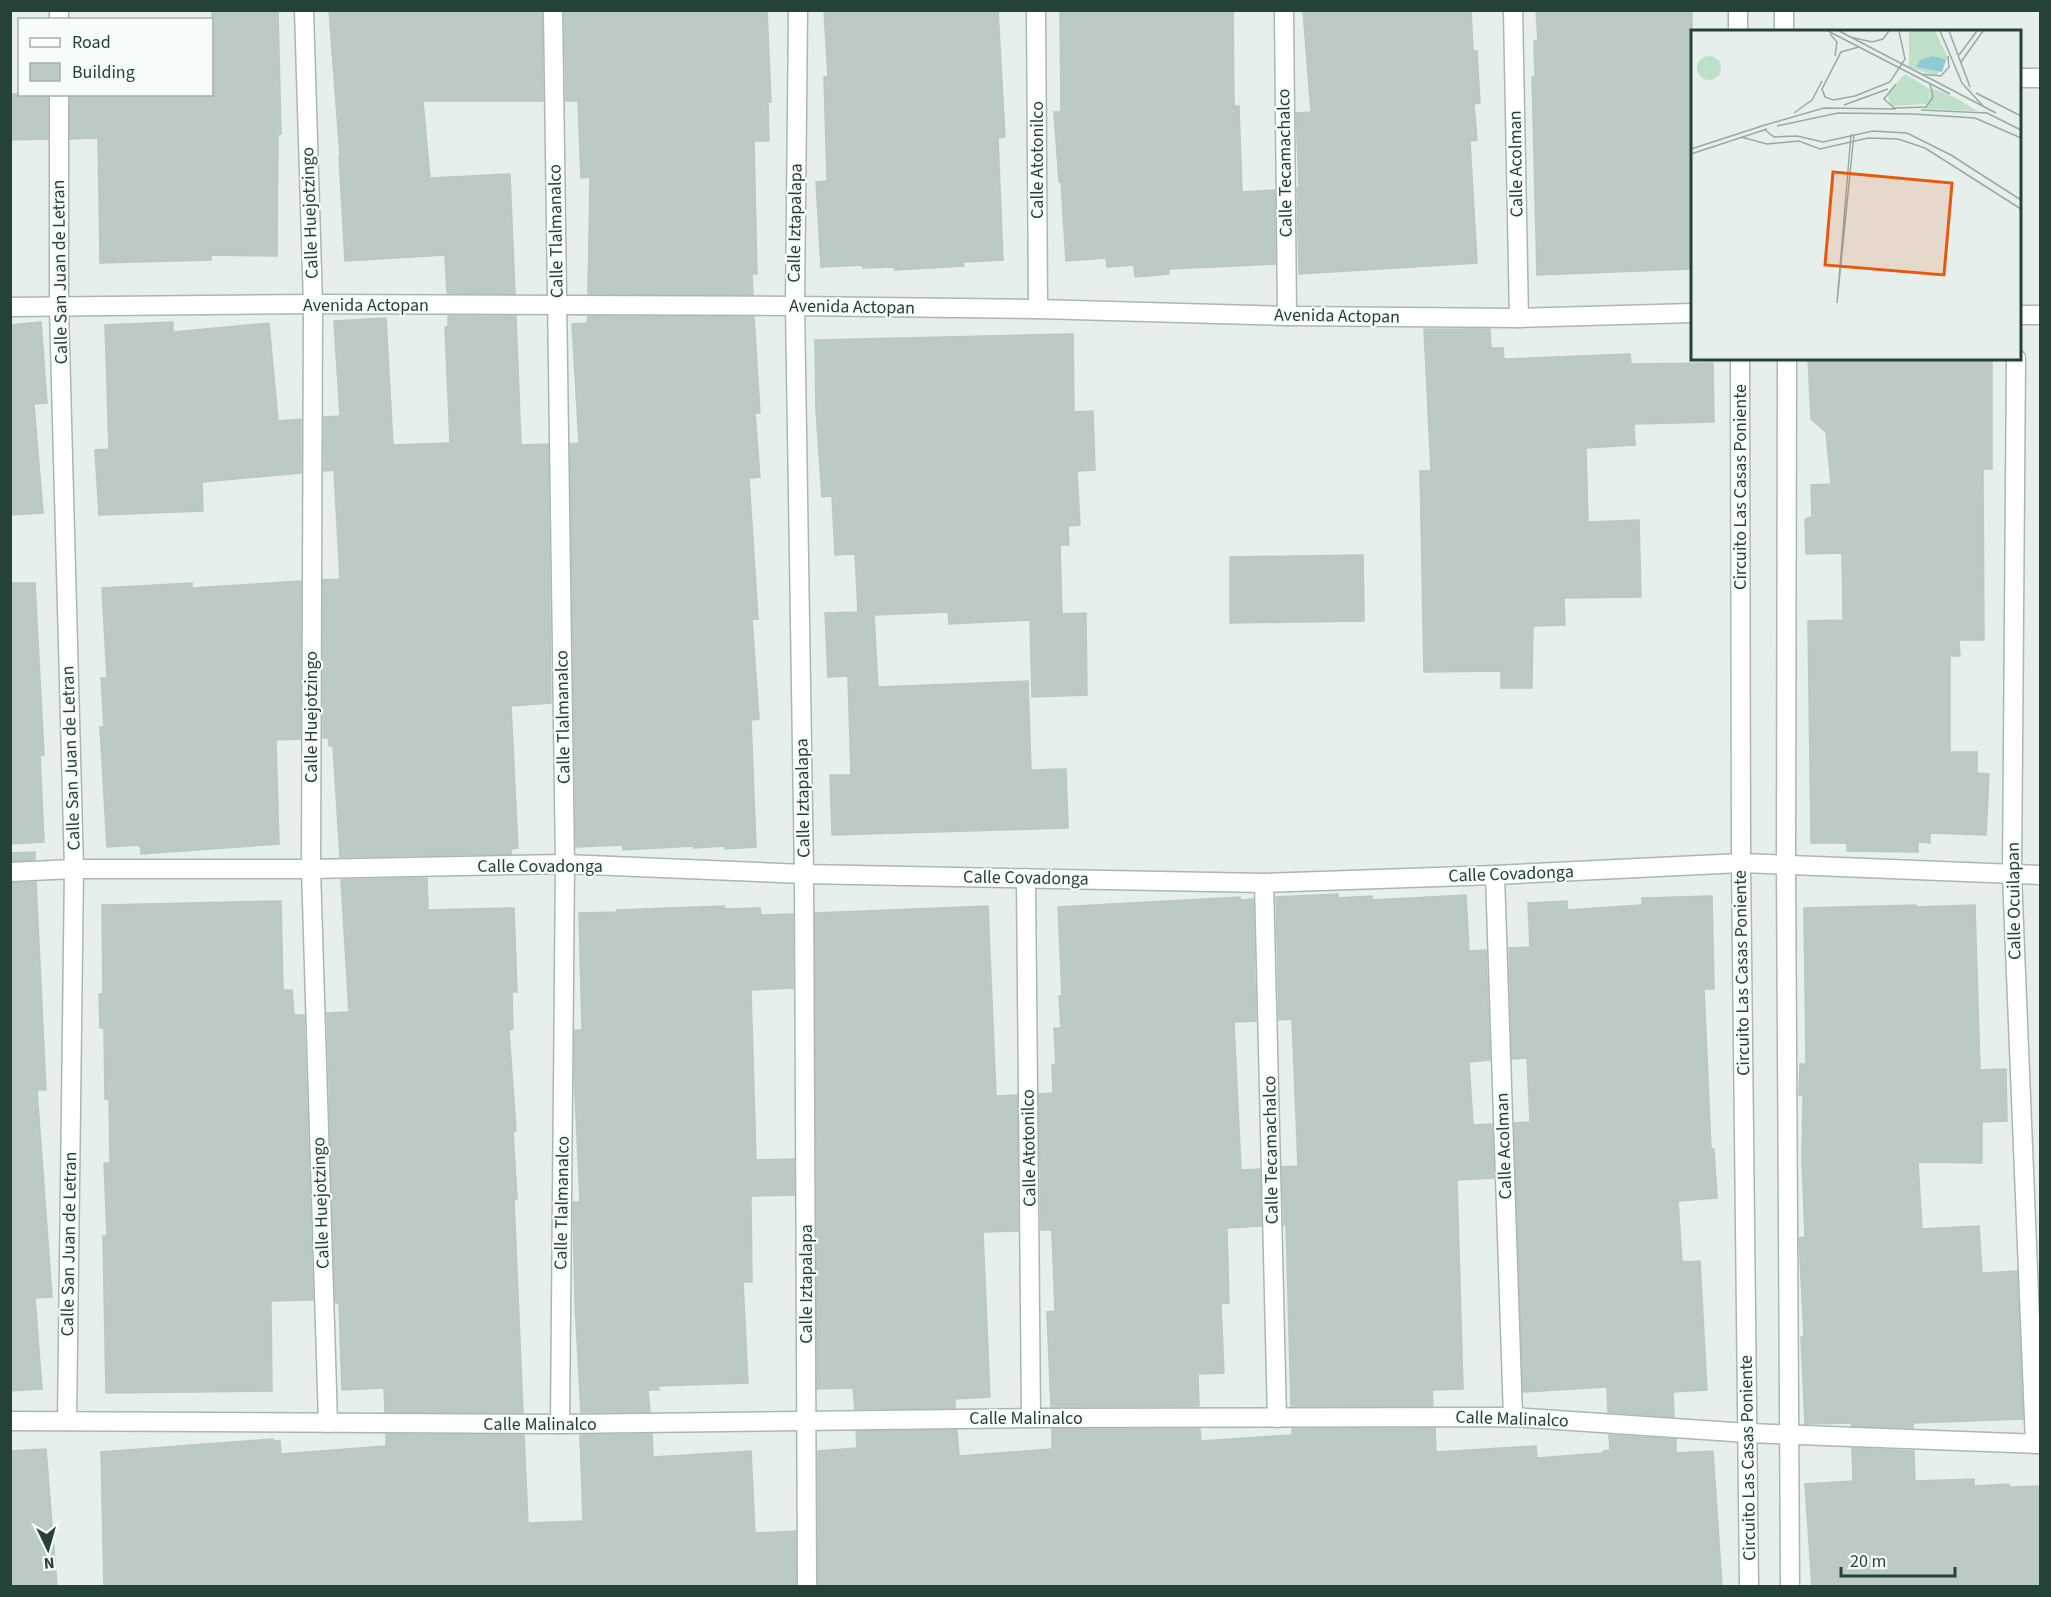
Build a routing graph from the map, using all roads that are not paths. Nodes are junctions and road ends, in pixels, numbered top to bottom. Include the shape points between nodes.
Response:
1 (304, 10) edge
2 (553, 10) edge
3 (798, 10) edge
4 (1036, 10) edge
5 (1284, 10) edge
6 (1514, 10) edge
7 (1738, 10) edge
8 (1784, 10) edge
9 (1738, 30) edge
10 (1784, 30) edge
11 (2021, 78) edge
12 (2040, 78) edge
13 (59, 96) edge
14 (313, 304) junction
15 (557, 306) junction
16 (795, 306) junction
17 (10, 307) edge
18 (59, 308) junction
19 (1038, 309) junction
20 (1691, 313) edge
21 (2021, 315) edge
22 (2040, 315) edge
23 (1287, 316) junction
24 (1519, 318) junction
25 (1740, 360) edge
26 (1787, 360) edge
27 (2016, 360) edge
28 (1741, 863) junction
29 (565, 864) junction
30 (1786, 864) junction
31 (74, 868) junction
32 (311, 869) junction
33 (10, 872) edge
34 (804, 874) junction
35 (1495, 875) junction
36 (2012, 875) junction
37 (2040, 875) edge
38 (1026, 878) junction
39 (1264, 883) junction
40 (1513, 1417) junction
41 (1032, 1418) junction
42 (1277, 1418) junction
43 (807, 1420) junction
44 (10, 1421) edge
45 (67, 1421) junction
46 (328, 1423) junction
47 (560, 1424) junction
48 (1748, 1432) junction
49 (1789, 1433) junction
50 (2038, 1444) edge
51 (807, 1587) edge
52 (1749, 1587) edge
53 (1790, 1587) edge

1 - 14 street, Calle Huejotzingo
2 - 15 street, Calle Tlalmanalco
3 - 16 street, Calle Iztapalapa
4 - 19 street, Calle Atotonilco
5 - 23 street, Calle Tecamachalco
6 - 24 street, Calle Acolman
7 - 9 street
8 - 10 street
11 - 12 street
13 - 18 street, Calle San Juan de Letran
14 - 15 street, Avenida Actopan
14 - 18 street, Avenida Actopan
14 - 32 street, Calle Huejotzingo
15 - 16 street, Avenida Actopan
15 - 29 street, Calle Tlalmanalco
16 - 19 street, Avenida Actopan
16 - 34 street, Calle Iztapalapa
17 - 18 street, Avenida Actopan
18 - 31 street, Calle San Juan de Letran
19 - 23 street, Avenida Actopan
20 - 24 street, Avenida Actopan
21 - 22 street
23 - 24 street, Avenida Actopan
25 - 28 street, Circuito Las Casas Poniente
26 - 30 street
27 - 36 street, Calle Ocuilapan
28 - 30 street, Calle Covadonga
28 - 35 street, Calle Covadonga
28 - 48 street, Circuito Las Casas Poniente
29 - 32 street, Calle Covadonga
29 - 34 street, Calle Covadonga
29 - 47 street, Calle Tlalmanalco
30 - 36 street, Calle Covadonga
30 - 49 street
31 - 32 street, Calle Covadonga
31 - 33 street, Calle Covadonga
31 - 45 street, Calle San Juan de Letran
32 - 46 street, Calle Huejotzingo
34 - 38 street, Calle Covadonga
34 - 43 street, Calle Iztapalapa
35 - 39 street, Calle Covadonga
35 - 40 street, Calle Acolman
36 - 37 street, Calle Covadonga
36 - 50 street, Calle Ocuilapan
38 - 39 street, Calle Covadonga
38 - 41 street, Calle Atotonilco
39 - 42 street, Calle Tecamachalco
40 - 42 street, Calle Malinalco
40 - 48 street, Calle Malinalco
41 - 42 street, Calle Malinalco
41 - 43 street, Calle Malinalco
43 - 47 street, Calle Malinalco
43 - 51 street, Calle Iztapalapa
44 - 45 street, Calle Malinalco
45 - 46 street, Calle Malinalco
46 - 47 street, Calle Malinalco
48 - 49 street, Calle Malinalco
48 - 52 street, Circuito Las Casas Poniente
49 - 50 street, Calle Malinalco
49 - 53 street

